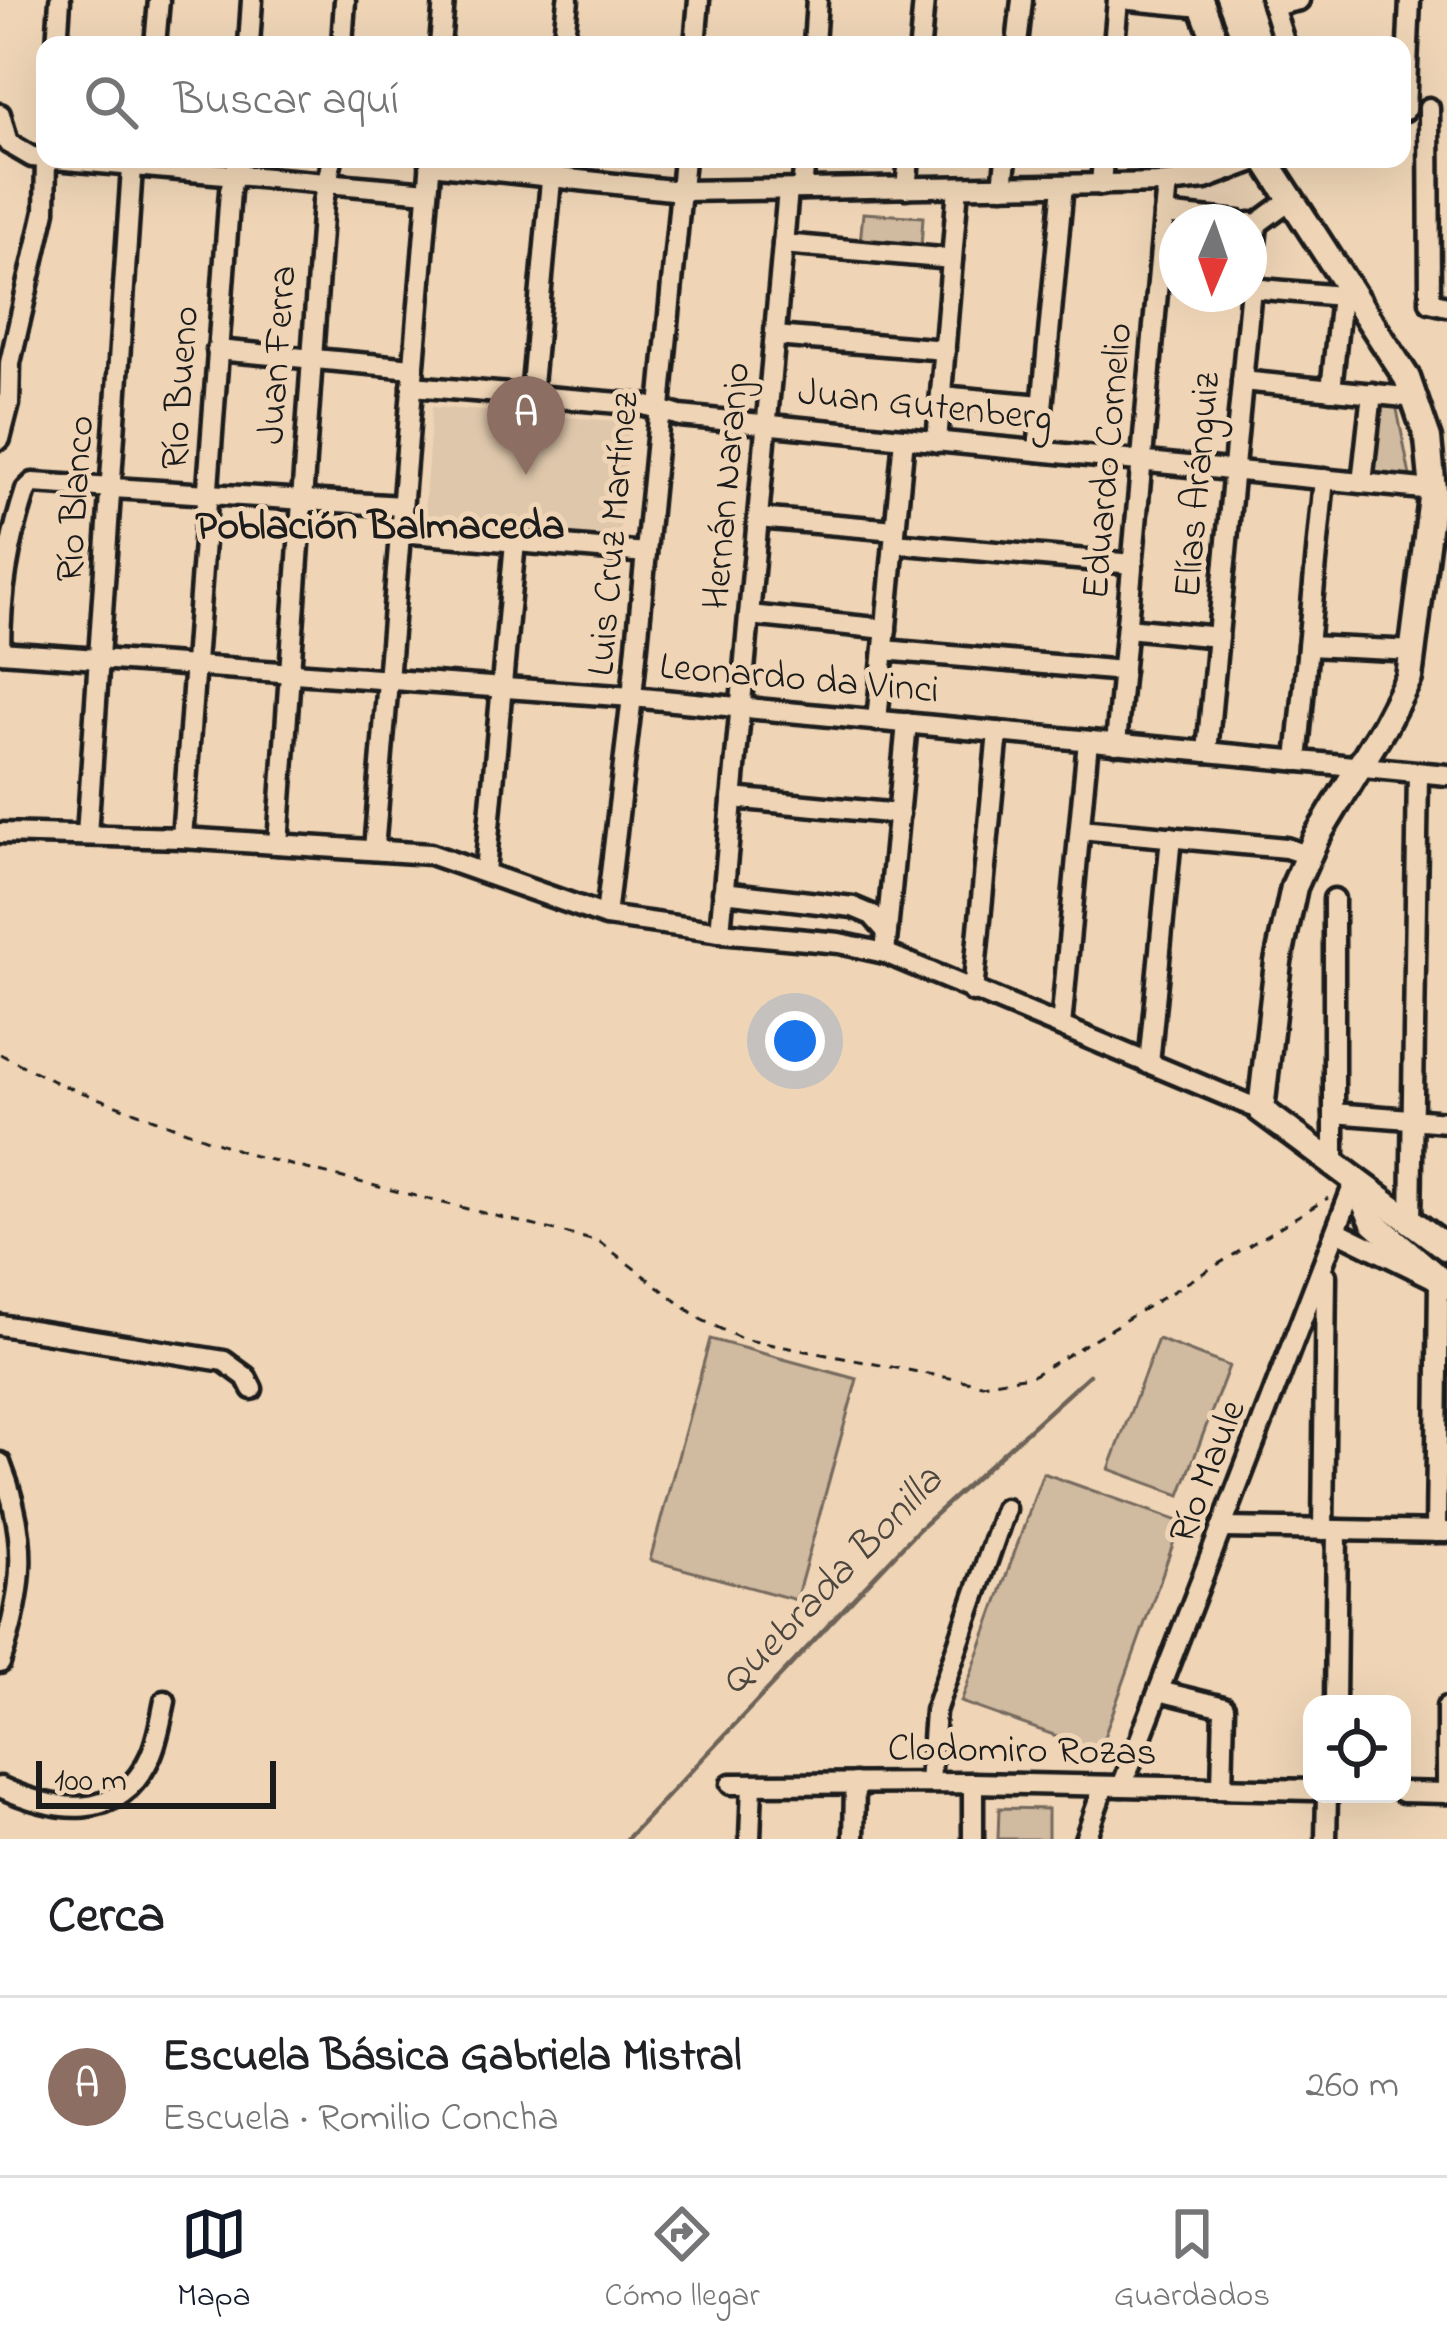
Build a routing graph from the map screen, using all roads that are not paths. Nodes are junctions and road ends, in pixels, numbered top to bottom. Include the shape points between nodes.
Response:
1 (60, 0) edge
2 (159, 0) edge
3 (253, 0) edge
4 (346, 0) edge
5 (444, 0) edge
6 (568, 0) edge
7 (699, 0) edge
8 (817, 0) edge
9 (924, 0) edge
10 (1022, 0) edge
11 (1118, 0) edge
12 (1130, 0) edge
13 (1299, 0) edge
14 (1410, 0) edge
15 (1201, 3) edge
16 (1272, 3) edge
17 (58, 36) edge
18 (156, 36) edge
19 (250, 36) edge
20 (342, 36) edge
21 (441, 36) edge
22 (564, 36) edge
23 (695, 36) edge
24 (815, 36) edge
25 (921, 36) edge
26 (1018, 36) edge
27 (1115, 36) edge
28 (1214, 36) edge
29 (1282, 36) edge
30 (1408, 36) edge
31 (1438, 109) edge
32 (0, 113) edge
33 (36, 158) edge
34 (46, 168) edge
35 (140, 168) edge
36 (237, 168) edge
37 (330, 168) edge
38 (430, 168) edge
39 (552, 168) edge
40 (683, 168) edge
41 (802, 168) edge
42 (907, 168) edge
43 (1005, 168) edge
44 (1102, 168) edge
45 (1236, 168) edge
46 (1269, 168) edge
47 (1167, 183) junction
48 (327, 184) junction
49 (1101, 184) junction
50 (1063, 185) junction
51 (1003, 186) junction
52 (958, 187) junction
53 (906, 188) junction
54 (795, 189) junction
55 (681, 191) junction
56 (428, 193) junction
57 (1292, 200) junction
58 (1165, 204) edge
59 (1267, 213) edge
60 (783, 244) junction
61 (952, 259) junction
62 (1159, 270) edge
63 (1267, 289) edge
64 (1346, 292) junction
65 (1439, 304) edge
66 (1249, 312) edge
67 (775, 336) junction
68 (217, 350) junction
69 (945, 350) junction
70 (312, 359) junction
71 (413, 377) junction
72 (1242, 381) junction
73 (1331, 390) junction
74 (1372, 393) junction
75 (531, 396) junction
76 (941, 396) junction
77 (1417, 398) junction
78 (1042, 404) junction
79 (660, 410) junction
80 (766, 425) junction
81 (904, 438) junction
82 (0, 439) edge
83 (937, 442) junction
84 (1038, 452) junction
85 (1142, 461) junction
86 (1234, 471) junction
87 (1324, 479) junction
88 (1363, 483) junction
89 (111, 488) junction
90 (1432, 490) junction
91 (207, 494) junction
92 (302, 500) junction
93 (402, 506) junction
94 (758, 518) junction
95 (400, 532) junction
96 (894, 537) junction
97 (515, 542) junction
98 (646, 553) junction
99 (1133, 564) junction
100 (749, 616) junction
101 (1127, 628) junction
102 (1218, 637) junction
103 (885, 640) junction
104 (1308, 646) junction
105 (1415, 651) junction
106 (0, 652) edge
107 (99, 659) junction
108 (195, 666) junction
109 (1123, 671) junction
110 (290, 673) junction
111 (388, 680) junction
112 (502, 688) junction
113 (632, 697) junction
114 (740, 707) junction
115 (877, 721) junction
116 (908, 724) junction
117 (998, 732) junction
118 (1088, 741) junction
119 (1116, 744) junction
120 (1207, 752) junction
121 (1297, 761) junction
122 (1361, 765) junction
123 (1418, 773) junction
124 (1447, 776) edge
125 (732, 798) junction
126 (898, 814) junction
127 (1080, 829) junction
128 (0, 833) edge
129 (87, 835) junction
130 (1171, 837) junction
131 (182, 838) junction
132 (278, 844) junction
133 (374, 850) junction
134 (1307, 855) junction
135 (485, 872) junction
136 (723, 892) junction
137 (1334, 899) dead end
138 (606, 916) junction
139 (719, 932) junction
140 (887, 932) junction
141 (885, 953) junction
142 (973, 992) junction
143 (1061, 1026) junction
144 (1149, 1064) junction
145 (1261, 1110) junction
146 (1334, 1113) junction
147 (1412, 1119) junction
148 (1447, 1122) edge
149 (1334, 1165) junction
150 (1355, 1181) junction
151 (1411, 1223) junction
152 (1336, 1232) junction
153 (1447, 1248) edge
154 (1326, 1259) junction
155 (1443, 1284) edge
156 (0, 1325) edge
157 (252, 1389) dead end
158 (0, 1463) edge
159 (1005, 1509) dead end
160 (1223, 1528) junction
161 (1330, 1530) junction
162 (1442, 1532) edge
163 (0, 1664) edge
164 (1160, 1691) junction
165 (1335, 1695) edge
166 (165, 1701) dead end
167 (1447, 1707) edge
168 (855, 1783) junction
169 (930, 1783) junction
170 (973, 1783) junction
171 (731, 1784) dead end
172 (752, 1784) junction
173 (1113, 1786) junction
174 (0, 1787) edge
175 (1222, 1788) junction
176 (1303, 1790) edge
177 (1411, 1792) edge
178 (1447, 1793) edge
179 (1327, 1803) edge
180 (750, 1839) edge
181 (854, 1839) edge
182 (973, 1839) edge
183 (1085, 1839) edge
184 (1325, 1839) edge

1 - 17 street
2 - 18 street
3 - 19 street
4 - 20 street
5 - 21 street
6 - 22 street
7 - 23 street
8 - 24 street
9 - 25 street
10 - 26 street
11 - 27 street
12 - 15 street
13 - 16 street
14 - 30 street
15 - 28 main road
16 - 29 street
31 - 65 street
32 - 33 street via 8,143
34 - 82 street via 45,211
35 - 89 street, Río Blanco
36 - 48 street
36 - 68 street, Río Bueno
37 - 48 street, Juan Ferra
38 - 56 street
39 - 55 street
39 - 75 street
40 - 55 street, Luis Cruz Martínez
41 - 54 street, Hernán Naranjo
42 - 53 street
43 - 51 street
44 - 49 street
45 - 47 street
46 - 57 main road
47 - 49 street
47 - 58 street, Eduardo Cornelio
48 - 56 street
48 - 70 street, Juan Ferra
49 - 50 street
50 - 51 street
50 - 78 street
51 - 52 street
52 - 53 street
52 - 61 street
53 - 54 street
54 - 55 street
54 - 60 street, Hernán Naranjo
55 - 79 street, Luis Cruz Martínez
56 - 71 street
57 - 59 street
57 - 64 main road
60 - 61 street
60 - 67 street, Hernán Naranjo
61 - 69 street
62 - 85 street, Eduardo Cornelio
63 - 64 street
64 - 73 street
64 - 77 main road
66 - 72 street, Elías Aránguiz
67 - 69 street
67 - 80 street, Hernán Naranjo
68 - 70 street, Juan Gutenberg
68 - 91 street, Río Bueno
69 - 76 street
70 - 71 street, Juan Gutenberg
70 - 92 street, Juan Ferra
71 - 75 street, Juan Gutenberg
71 - 93 street
72 - 73 street
72 - 86 street, Elías Aránguiz
73 - 74 street
74 - 77 street
74 - 88 street
75 - 79 street, Juan Gutenberg
76 - 78 street
76 - 83 street
77 - 90 main road
78 - 84 street
79 - 80 street, Juan Gutenberg
79 - 98 street, Luis Cruz Martínez
80 - 81 street, Juan Gutenberg
80 - 94 street, Hernán Naranjo
81 - 83 street, Juan Gutenberg
81 - 96 street
83 - 84 street, Juan Gutenberg
84 - 85 street, Juan Gutenberg
85 - 86 street, Juan Gutenberg
85 - 99 street, Eduardo Cornelio
86 - 87 street, Juan Gutenberg
86 - 102 street, Elías Aránguiz
87 - 88 street, Juan Gutenberg
87 - 104 street
88 - 90 street, Juan Gutenberg
89 - 91 street
89 - 106 street via 33,483 26,490 7,550
89 - 107 street, Río Blanco
90 - 105 main road
91 - 92 street
91 - 108 street, Río Bueno
92 - 93 street
92 - 110 street, Juan Ferra
93 - 95 street
94 - 96 street
94 - 100 street, Hernán Naranjo
95 - 97 street
95 - 111 street
96 - 99 street
96 - 103 street
97 - 98 street
97 - 112 street
98 - 113 street, Luis Cruz Martínez
99 - 101 street, Eduardo Cornelio
100 - 103 street
100 - 114 street, Hernán Naranjo
101 - 102 street
101 - 109 street, Eduardo Cornelio
102 - 120 street, Elías Aránguiz
103 - 109 street
103 - 115 street
104 - 105 street
104 - 121 street
105 - 122 main road via 1399,701
106 - 107 street, Leonardo da Vinci
107 - 108 street, Leonardo da Vinci
107 - 129 street, Río Blanco
108 - 110 street, Leonardo da Vinci
108 - 131 street, Río Bueno
109 - 119 street, Eduardo Cornelio
110 - 111 street, Leonardo da Vinci
110 - 132 street, Juan Ferra
111 - 112 street, Leonardo da Vinci
111 - 133 street
112 - 113 street, Leonardo da Vinci
112 - 135 street
113 - 114 street, Leonardo da Vinci
113 - 138 street, Luis Cruz Martínez
114 - 115 street, Leonardo da Vinci
114 - 125 street, Hernán Naranjo
115 - 116 street, Leonardo da Vinci
116 - 117 street, Leonardo da Vinci
116 - 126 street
117 - 118 street, Leonardo da Vinci
117 - 142 street
118 - 119 street, Leonardo da Vinci
118 - 127 street
119 - 120 street, Leonardo da Vinci
120 - 121 street, Leonardo da Vinci
121 - 122 street, Leonardo da Vinci
122 - 123 street, Leonardo da Vinci
122 - 134 main road
123 - 124 street, Leonardo da Vinci
123 - 147 street
125 - 126 street
125 - 136 street, Hernán Naranjo
126 - 140 street
127 - 130 street
127 - 143 street
128 - 129 street
129 - 131 street
130 - 134 street
130 - 144 street
131 - 132 street
132 - 133 street
133 - 135 street via 430,854
134 - 145 main road via 1283,932
135 - 138 street
136 - 139 street, Hernán Naranjo
136 - 140 street via 853,907
137 - 146 street
138 - 139 street
139 - 141 street
140 - 141 street
141 - 142 street
142 - 143 street
143 - 144 street
144 - 145 street
145 - 149 main road
146 - 147 street
146 - 149 street
147 - 148 street
147 - 151 street
149 - 150 main road
150 - 151 main road
150 - 152 street, Río Maule
150 - 155 main road via 1374,1222
151 - 153 main road
152 - 154 street, Río Maule
152 - 155 street
154 - 160 street, Río Maule
154 - 161 street
155 - 162 street
156 - 157 street via 224,1360
158 - 163 street via 16,1503 22,1554 17,1614
159 - 169 street via 935,1711
160 - 161 street
160 - 164 street, Río Maule
161 - 162 street
161 - 165 street
164 - 173 street, Río Maule
164 - 175 street via 1224,1707
166 - 174 street via 151,1757 109,1801 77,1810
167 - 178 street
168 - 169 street, Clodomiro Rozas
168 - 172 street, Clodomiro Rozas
168 - 181 street
169 - 170 street, Clodomiro Rozas
170 - 173 street, Clodomiro Rozas
170 - 182 street
171 - 172 street, Clodomiro Rozas
172 - 180 street
173 - 175 street, Clodomiro Rozas
173 - 183 street, Río Maule
175 - 176 street, Clodomiro Rozas
177 - 178 street
179 - 184 street

